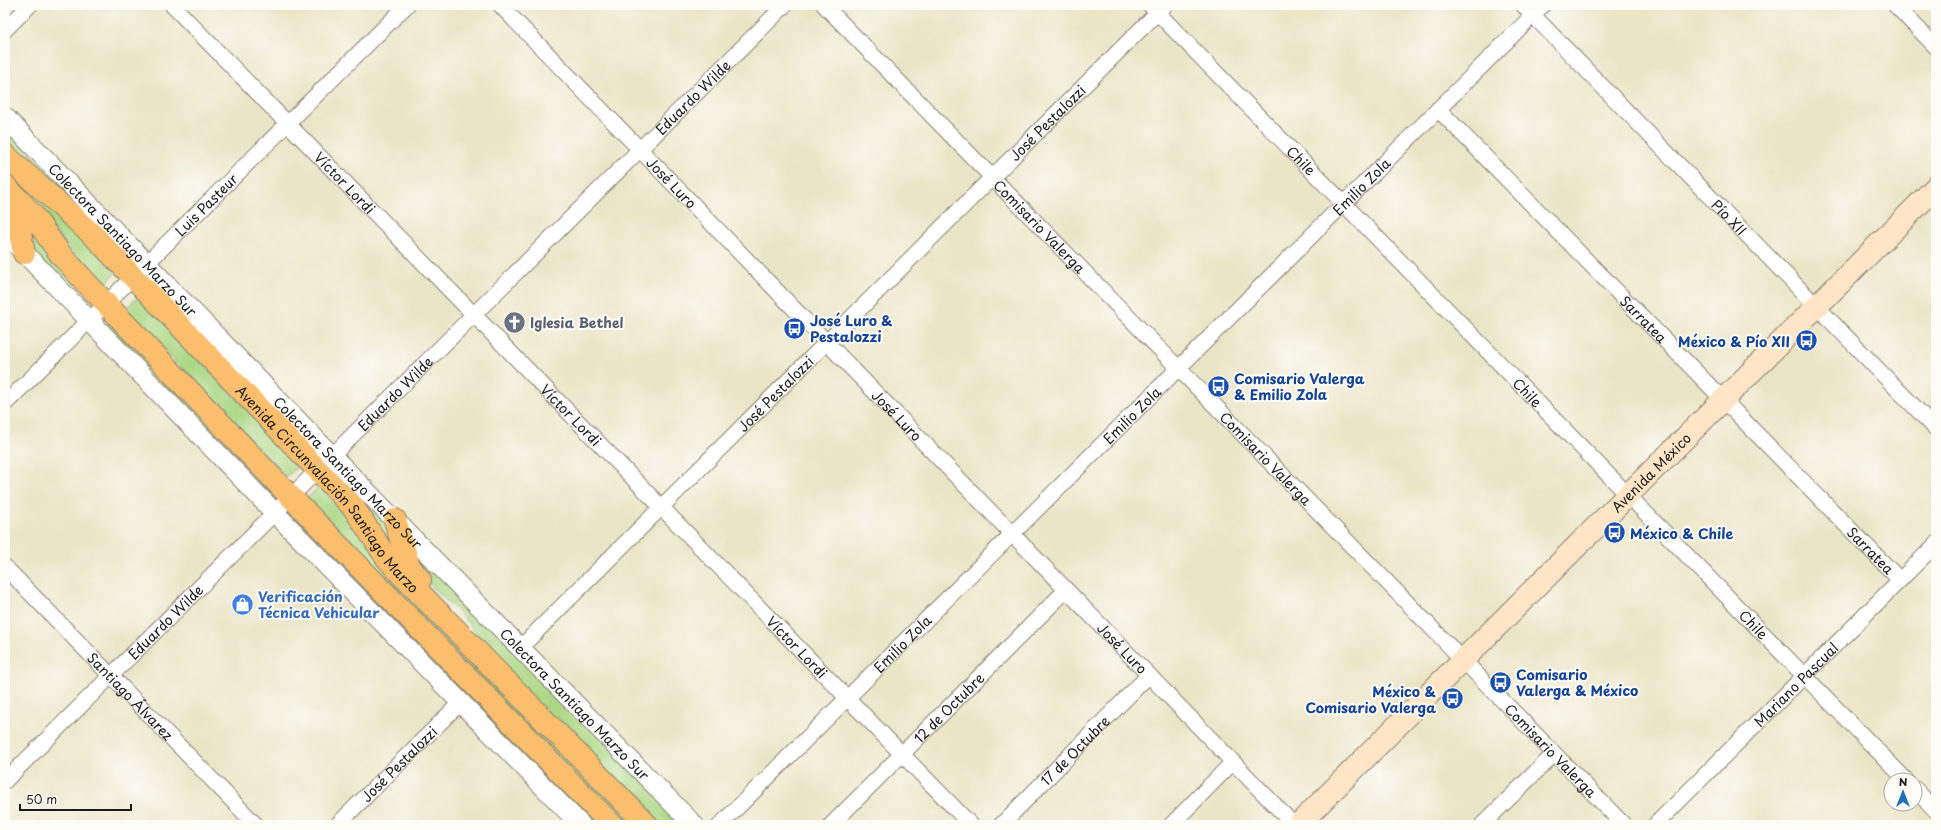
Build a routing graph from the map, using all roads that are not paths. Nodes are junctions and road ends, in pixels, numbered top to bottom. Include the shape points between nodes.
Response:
1 (30, 5) edge
2 (172, 5) edge
3 (406, 5) edge
4 (500, 5) edge
5 (785, 5) edge
6 (824, 5) edge
7 (1895, 5) edge
8 (1158, 8) edge
9 (1533, 8) edge
10 (5, 30) edge
11 (1936, 47) edge
12 (1438, 109) junction
13 (5, 117) edge
14 (287, 124) junction
15 (640, 149) junction
16 (5, 155) edge
17 (992, 178) junction
18 (5, 186) edge
19 (1936, 187) edge
20 (5, 197) edge
21 (1344, 204) junction
22 (5, 233) edge
23 (24, 253) junction
24 (140, 270) junction
25 (106, 303) junction
26 (1817, 306) junction
27 (474, 315) junction
28 (89, 320) junction
29 (827, 342) junction
30 (1178, 368) junction
31 (1723, 400) junction
32 (5, 404) edge
33 (1936, 429) edge
34 (324, 463) junction
35 (1628, 495) junction
36 (290, 496) junction
37 (661, 507) junction
38 (274, 512) junction
39 (395, 520) junction
40 (1012, 534) junction
41 (1936, 544) edge
42 (5, 567) edge
43 (1900, 580) junction
44 (1066, 590) junction
45 (521, 647) junction
46 (1463, 660) junction
47 (1149, 675) junction
48 (110, 676) junction
49 (501, 676) junction
50 (1804, 676) junction
51 (847, 698) junction
52 (461, 702) junction
53 (902, 754) junction
54 (1554, 754) junction
55 (1233, 762) junction
56 (1898, 772) edge
57 (5, 781) edge
58 (1923, 797) edge
59 (1936, 811) edge
60 (256, 825) edge
61 (337, 825) edge
62 (580, 825) edge
63 (612, 825) edge
64 (647, 825) edge
65 (694, 825) edge
66 (720, 825) edge
67 (831, 825) edge
68 (971, 825) edge
69 (1001, 825) edge
70 (1171, 825) edge
71 (1294, 825) edge
72 (1298, 825) edge
73 (1482, 825) edge
74 (1624, 825) edge
75 (1655, 825) edge

1 - 10 street
2 - 14 street, Víctor Lordi
3 - 14 street, Luis Pasteur
4 - 15 street, José Luro
5 - 15 street, Eduardo Wilde
6 - 17 street, Comisario Valerga
7 - 11 street
8 - 17 street, José Pestalozzi
8 - 21 street, Chile
9 - 12 street, Emilio Zola
9 - 26 street, Pío XII
12 - 21 street, Emilio Zola
12 - 31 street, Sarratea
13 - 24 street, Colectora Santiago Marzo Sur
14 - 24 street, Luis Pasteur
14 - 27 street, Víctor Lordi
15 - 27 street, Eduardo Wilde
15 - 29 street, José Luro
16 - 24 main road, Avenida Circunvalación Santiago Marzo via 88,230
17 - 29 street, José Pestalozzi
17 - 30 street, Comisario Valerga
18 - 25 main road, Avenida Circunvalación Santiago Marzo via 32,214 66,260
19 - 26 main road, Avenida México
20 - 23 main road via 15,212
21 - 30 street, Emilio Zola
21 - 35 street, Chile
22 - 23 street
23 - 28 street
24 - 25 street, Luis Pasteur
24 - 34 main road, Avenida Circunvalación Santiago Marzo
25 - 28 street, Luis Pasteur
25 - 36 main road, Avenida Circunvalación Santiago Marzo
26 - 31 main road, Avenida México
26 - 33 street, Pío XII
27 - 34 street, Eduardo Wilde
27 - 37 street, Víctor Lordi
28 - 32 street, Luis Pasteur
28 - 38 street
29 - 37 street, José Pestalozzi
29 - 40 street, José Luro
30 - 40 street, Emilio Zola
30 - 46 street, Comisario Valerga
31 - 35 main road, Avenida México
31 - 43 street, Sarratea
34 - 36 street, Eduardo Wilde
34 - 39 street, Colectora Santiago Marzo Sur
34 - 49 main road, Avenida Circunvalación Santiago Marzo via 396,568
35 - 46 main road, Avenida México
35 - 50 street, Chile
36 - 38 street, Eduardo Wilde
36 - 63 main road, Avenida Circunvalación Santiago Marzo
37 - 45 street, José Pestalozzi
37 - 51 street, Víctor Lordi
38 - 48 street, Eduardo Wilde
38 - 52 street
39 - 45 street, Colectora Santiago Marzo Sur
39 - 49 main road via 405,556 412,570 462,623
40 - 44 street, José Luro
40 - 51 street, Emilio Zola
41 - 43 street, Mariano Pascual
42 - 48 street, Santiago Álvarez
43 - 50 street, Mariano Pascual
44 - 47 street, José Luro
44 - 53 street, 12 de Octubre
45 - 65 street, Colectora Santiago Marzo Sur
46 - 54 street, Comisario Valerga
46 - 72 main road, Avenida México
47 - 55 street, José Luro
47 - 69 street, 17 de Octubre
48 - 57 street, Eduardo Wilde
48 - 60 street, Santiago Álvarez
49 - 64 main road, Avenida Circunvalación Santiago Marzo
50 - 56 street, Chile
50 - 75 street, Mariano Pascual
51 - 53 street, Víctor Lordi
51 - 66 street, Emilio Zola
52 - 61 street, José Pestalozzi
52 - 62 street
53 - 67 street, 12 de Octubre
53 - 68 street, Víctor Lordi
54 - 73 street
54 - 74 street, Comisario Valerga
55 - 70 street
55 - 71 street, José Luro
58 - 59 street

